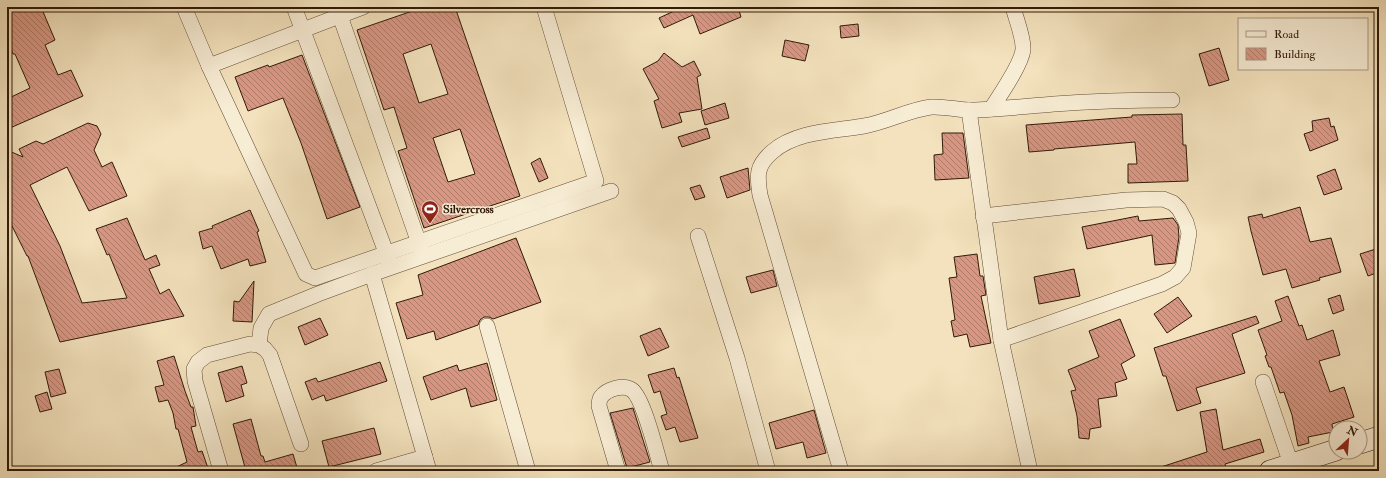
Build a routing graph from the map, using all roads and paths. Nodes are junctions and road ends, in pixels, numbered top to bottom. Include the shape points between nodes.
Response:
1 (184, 7) edge
2 (294, 7) edge
3 (363, 7) edge
4 (544, 7) edge
5 (1013, 7) edge
6 (339, 11) edge
7 (303, 30) junction
8 (209, 66) junction
9 (1172, 100) dead end
10 (992, 108) junction
11 (969, 110) junction
12 (611, 191) dead end
13 (983, 216) junction
14 (698, 236) dead end
15 (419, 242) junction
16 (424, 256) junction
17 (389, 261) junction
18 (372, 274) junction
19 (487, 326) dead end
20 (1001, 340) junction
21 (259, 344) junction
22 (1263, 382) dead end
23 (1379, 437) edge
24 (1368, 440) edge
25 (301, 444) dead end
26 (1328, 452) edge
27 (427, 464) edge
28 (1291, 464) junction
29 (221, 471) edge
30 (376, 471) edge
31 (528, 471) edge
32 (618, 471) edge
33 (662, 471) edge
34 (768, 471) edge
35 (840, 471) edge
36 (1030, 471) edge
37 (1270, 471) edge

1 - 8 street
2 - 7 street
3 - 6 street
4 - 15 street via 596,181
5 - 10 street via 1023,50
6 - 7 street
6 - 15 street
7 - 8 street
7 - 17 street
8 - 17 street via 306,274 315,278
9 - 10 street
10 - 11 street
11 - 13 street
11 - 35 street via 942,107 913,111 871,125 792,140 773,151 762,162 758,171 760,195
12 - 16 street
13 - 20 street
13 - 20 street via 1126,200 1163,199 1179,209 1188,233 1183,268 1175,277 1162,284
14 - 34 street via 737,358
15 - 16 street
15 - 17 street
16 - 17 street
17 - 18 street
18 - 21 street via 269,314 262,328
18 - 27 street
19 - 31 street
20 - 36 street
21 - 25 street via 270,355
21 - 29 street via 207,355 194,369 195,381
22 - 28 street
23 - 24 street
26 - 28 street
27 - 30 street
28 - 37 street
32 - 33 street via 599,406 600,398 604,394 624,387 632,390 642,407

